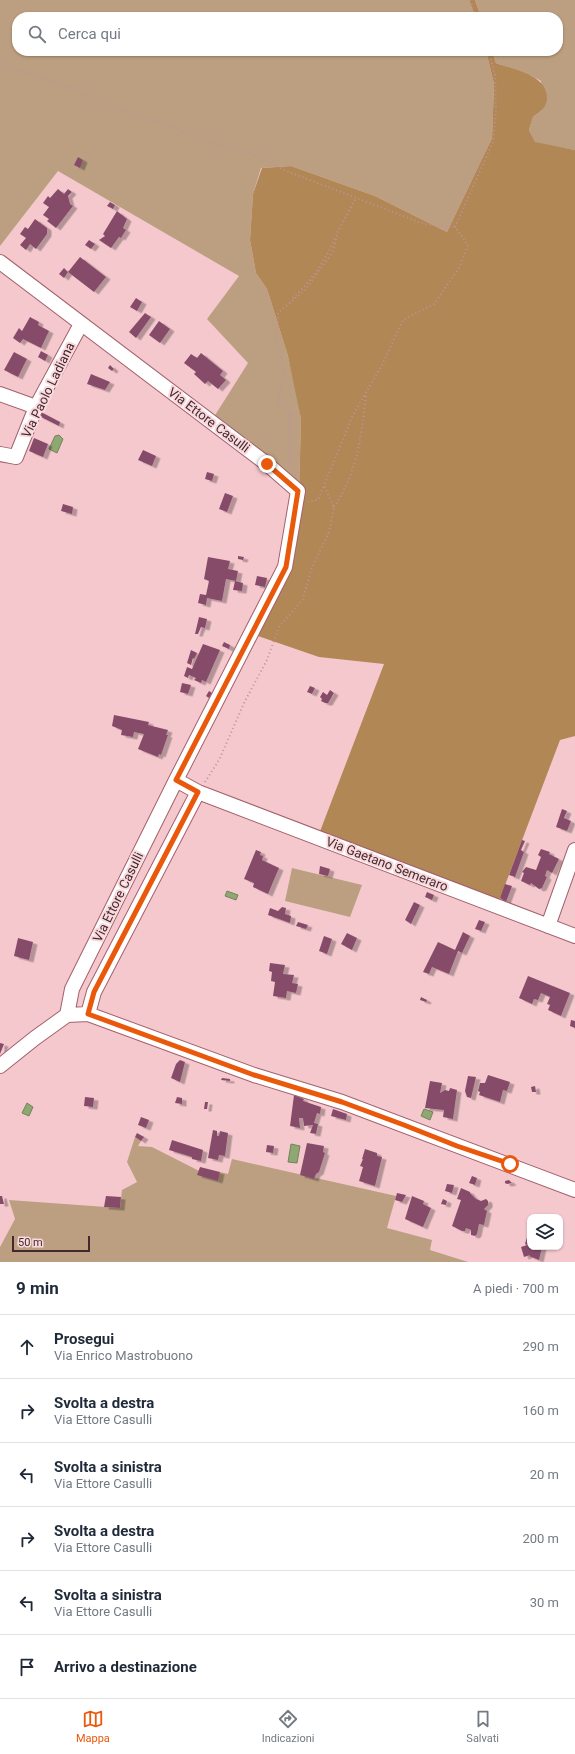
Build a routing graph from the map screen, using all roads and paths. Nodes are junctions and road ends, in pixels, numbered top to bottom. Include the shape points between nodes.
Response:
1 (470, 0) edge
2 (474, 12) edge
3 (490, 56) edge
4 (0, 63) edge
5 (356, 198) junction
6 (455, 227) junction
7 (0, 262) edge
8 (81, 324) junction
9 (366, 392) junction
10 (0, 394) edge
11 (36, 407) junction
12 (0, 454) edge
13 (289, 484) junction
14 (324, 485) junction
15 (296, 505) junction
16 (334, 507) junction
17 (176, 780) junction
18 (198, 792) junction
19 (575, 850) edge
20 (548, 926) junction
21 (575, 936) edge
22 (88, 1014) junction
23 (68, 1015) junction
24 (0, 1066) edge
25 (575, 1190) edge

1 - 2 path
3 - 6 path via 495,74 496,111 493,142
4 - 5 path via 75,89 113,108 141,115 217,145 248,153
5 - 6 path via 424,224
5 - 13 path via 338,231 334,252 305,290 278,313 277,340 284,369 278,402 292,416 293,469
6 - 9 path via 468,245 459,268 434,304 403,320
7 - 8 street, Via Ettore Casulli
8 - 11 street, Via Paolo Ladiana
8 - 13 street, Via Ettore Casulli via 267,464
9 - 14 path via 353,415
9 - 16 path via 359,451 346,490
10 - 11 street
11 - 12 street, Via Paolo Ladiana via 16,457
13 - 15 street, Via Ettore Casulli via 298,491
14 - 15 path via 318,500
14 - 16 path
15 - 17 street, Via Ettore Casulli via 286,567
16 - 18 path via 329,532 311,570 303,599 279,627 267,660 219,760
17 - 18 street
17 - 23 street, Via Ettore Casulli via 72,989
18 - 20 street, Via Gaetano Semeraro
18 - 22 street, Via Ettore Casulli via 94,992
19 - 20 street
20 - 21 street, Via Gaetano Semeraro
22 - 23 street
22 - 25 street via 254,1075 342,1102
23 - 24 street

